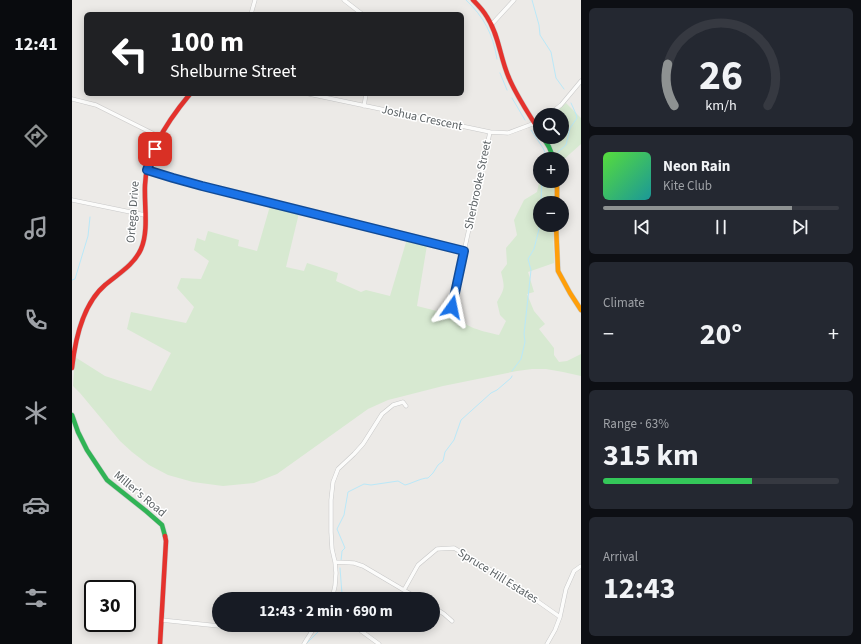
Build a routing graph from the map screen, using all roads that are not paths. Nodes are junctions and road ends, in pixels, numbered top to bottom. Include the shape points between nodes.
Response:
1 (254, 0) edge
2 (344, 0) edge
3 (473, 0) edge
4 (514, 0) edge
5 (251, 12) edge
6 (359, 12) edge
7 (492, 24) junction
8 (581, 81) edge
9 (188, 96) edge
10 (318, 96) edge
11 (366, 96) edge
12 (72, 99) edge
13 (364, 106) junction
14 (557, 108) edge
15 (533, 122) edge
16 (533, 124) edge
17 (490, 132) junction
18 (162, 138) junction
19 (147, 170) junction
20 (72, 200) edge
21 (145, 215) junction
22 (556, 232) edge
23 (464, 251) junction
24 (452, 307) dead end
25 (581, 310) edge
26 (72, 368) edge
27 (406, 406) dead end
28 (72, 415) edge
29 (336, 562) junction
30 (581, 566) edge
31 (404, 590) junction
32 (334, 592) edge
33 (407, 592) edge
34 (440, 611) edge
35 (560, 617) junction
36 (161, 620) junction
37 (452, 621) dead end
38 (212, 625) edge
39 (311, 632) edge
40 (363, 632) edge
41 (160, 644) edge
42 (304, 644) edge
43 (379, 644) edge
44 (547, 644) edge

1 - 5 street
2 - 6 street
3 - 7 street
4 - 7 street
7 - 15 street via 508,76
8 - 14 street
9 - 18 street, Ortega Drive
10 - 13 street, Joshua Crescent
11 - 13 street
12 - 18 street via 96,105
13 - 17 street, Joshua Crescent
16 - 17 street, Joshua Crescent via 508,133
17 - 23 street, Sherbrooke Street
18 - 19 street, Ortega Drive
19 - 21 street, Ortega Drive
19 - 23 street
20 - 21 street
21 - 26 street, Ortega Drive via 144,241 138,256 130,266 98,291 88,306 81,323
22 - 25 street via 558,271
23 - 24 street, Sherbrooke Street
27 - 29 street via 403,402 393,405 382,414 363,444 338,470 331,500 332,549
28 - 36 street, Miller's Road via 87,450 107,480 162,525 166,542
29 - 31 street via 360,565
29 - 32 street
30 - 35 street via 574,571 566,589
31 - 33 street
31 - 35 street, Spruce Hill Estates via 418,565 437,549 454,548 513,584
34 - 37 street
35 - 44 street
36 - 38 street
36 - 41 street, Miller's Road
39 - 42 street
40 - 43 street

